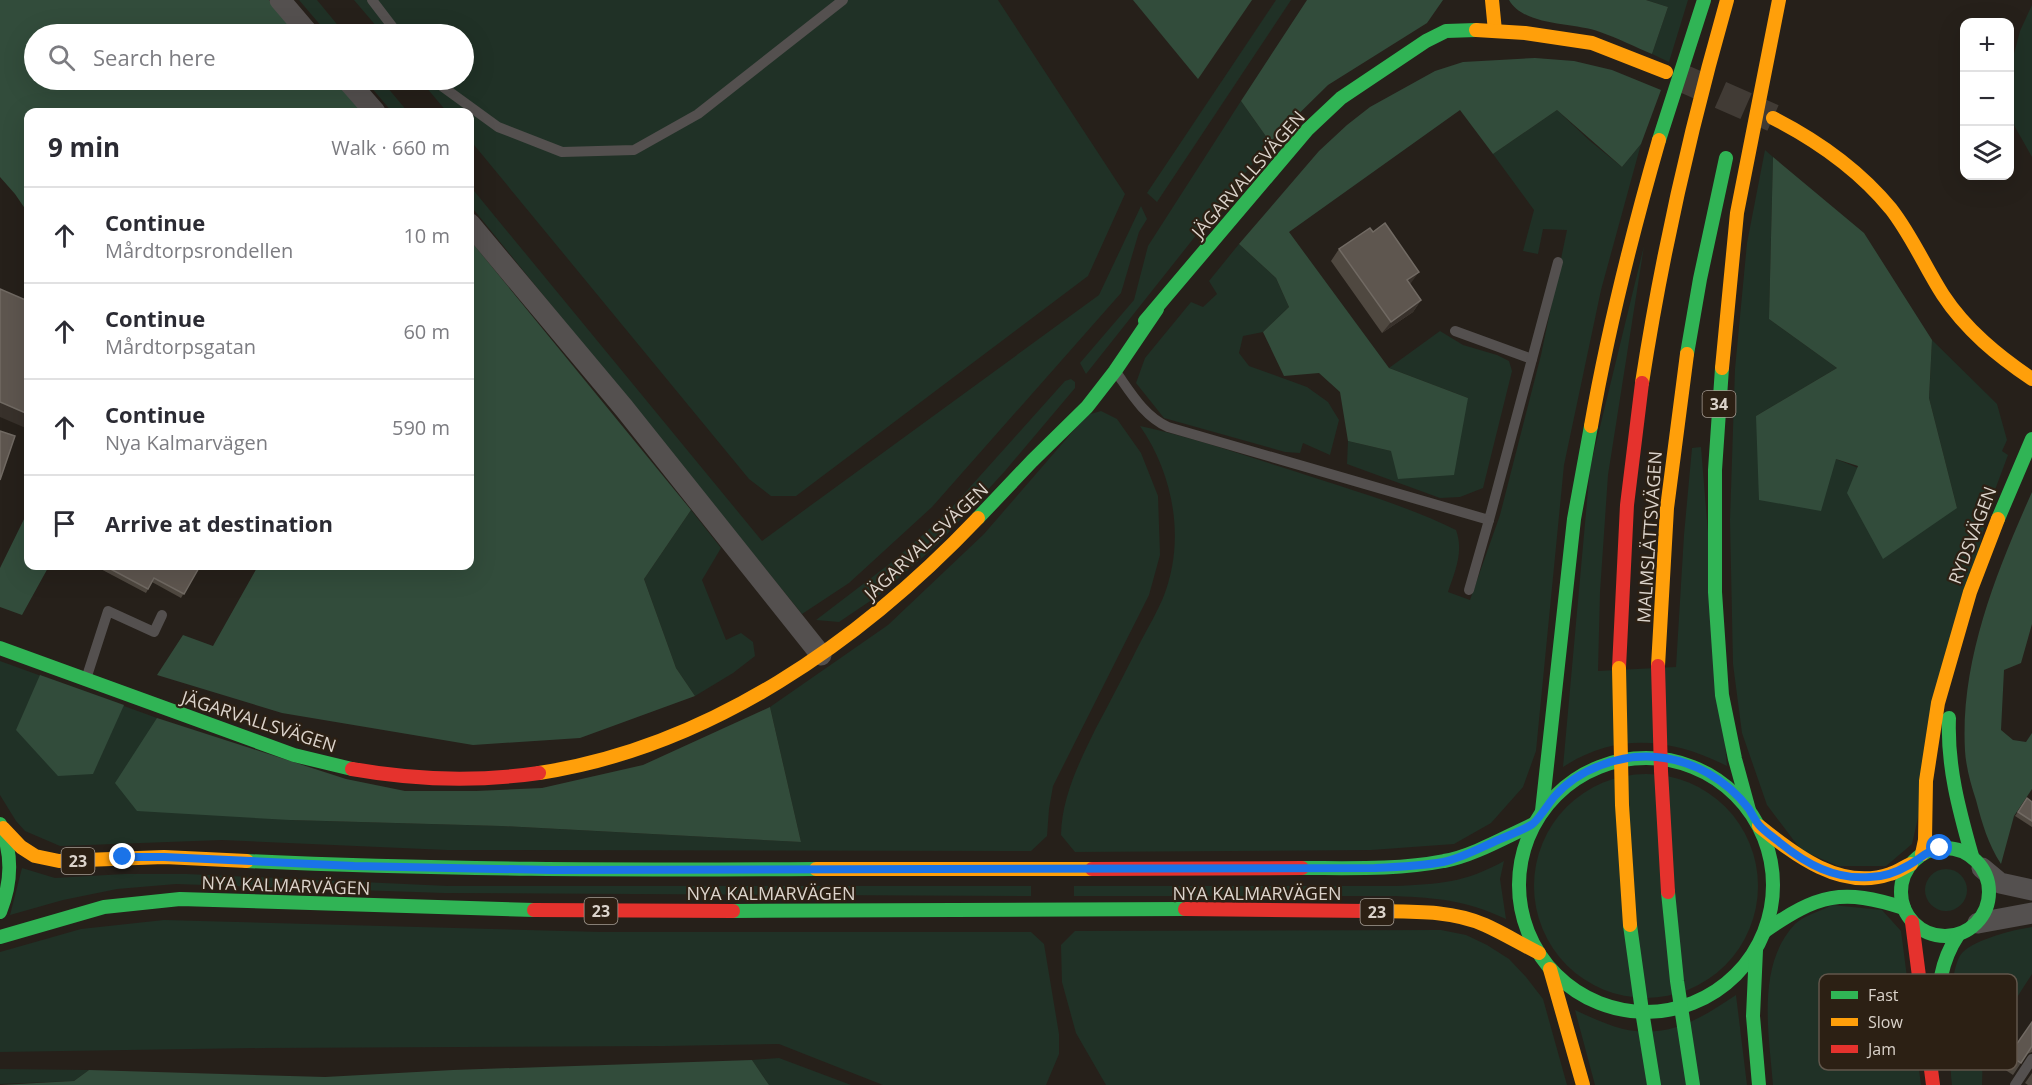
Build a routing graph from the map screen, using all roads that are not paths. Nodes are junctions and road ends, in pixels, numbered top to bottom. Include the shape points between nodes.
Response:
1 (280, 0) edge
2 (372, 0) edge
3 (843, 0) edge
4 (1492, 0) edge
5 (1704, 0) edge
6 (1727, 0) edge
7 (1768, 0) edge
8 (1779, 0) edge
9 (300, 24) edge
10 (390, 24) edge
11 (1495, 31) junction
12 (1758, 33) dead end
13 (1459, 45) dead end
14 (1430, 55) dead end
15 (1666, 72) tunnel mouth
16 (1377, 74) junction
17 (356, 90) edge
18 (447, 90) edge
19 (372, 108) edge
20 (472, 108) edge
21 (474, 110) edge
22 (1773, 118) tunnel mouth
23 (1728, 146) dead end
24 (474, 229) edge
25 (1558, 262) dead end
26 (1157, 309) junction
27 (1455, 332) dead end
28 (1532, 359) junction
29 (1105, 362) joint
30 (1116, 372) junction
31 (2032, 379) edge
32 (1074, 401) dead end
33 (2032, 439) edge
34 (1027, 466) junction
35 (1490, 520) junction
36 (1469, 590) dead end
37 (162, 615) dead end
38 (1954, 647) junction
39 (0, 648) edge
40 (821, 655) junction
41 (86, 679) junction
42 (1749, 810) junction
43 (1542, 811) junction
44 (1534, 824) junction
45 (1, 825) edge
46 (1759, 826) junction
47 (1922, 854) junction
48 (1977, 862) junction
49 (1911, 864) junction
50 (2032, 890) edge
51 (1904, 908) junction
52 (0, 912) edge
53 (2032, 913) edge
54 (1912, 922) junction
55 (1977, 923) junction
56 (1765, 931) junction
57 (1958, 935) junction
58 (0, 937) edge
59 (1756, 950) junction
60 (1539, 953) junction
61 (1550, 969) junction
62 (1919, 974) edge
63 (1940, 974) edge
64 (2032, 1059) edge
65 (1583, 1085) edge
66 (1654, 1085) edge
67 (1693, 1085) edge
68 (1760, 1085) edge
69 (2015, 1085) edge

1 - 9 street
2 - 10 lane
3 - 21 lane via 698,114 634,150 562,152 498,127
4 - 11 main road
5 - 43 main road via 1640,208 1600,375 1574,519
6 - 66 main road, MALMSLÄTTSVÄGEN, bridge via 1689,136 1673,211 1629,484 1622,575 1618,668 1620,780 1627,889 1642,1021
7 - 12 main road
8 - 42 main road, 34 via 1737,213 1715,470 1715,592 1722,695
11 - 13 main road, JÄGARVALLSVÄGEN
11 - 15 main road, JÄGARVALLSVÄGEN via 1592,44
11 - 16 main road, JÄGARVALLSVÄGEN via 1446,31
14 - 16 main road, JÄGARVALLSVÄGEN
16 - 26 main road, JÄGARVALLSVÄGEN via 1341,98 1307,130
17 - 19 street
18 - 20 lane
22 - 31 main road via 1828,150 1863,178 1905,227 1950,306 1965,324 2001,358
23 - 67 main road, MALMSLÄTTSVÄGEN, bridge via 1677,419 1658,666 1666,879 1681,1017
24 - 40 street via 624,408
25 - 28 lane
26 - 29 main road, JÄGARVALLSVÄGEN
26 - 30 main road, JÄGARVALLSVÄGEN
27 - 28 lane
28 - 35 lane
29 - 30 lane
30 - 34 main road, JÄGARVALLSVÄGEN
30 - 35 lane via 1142,408 1168,427
32 - 34 main road, JÄGARVALLSVÄGEN
33 - 38 main road, RYDSVÄGEN via 1985,549
34 - 40 main road, JÄGARVALLSVÄGEN via 913,583
35 - 36 lane
37 - 41 lane via 154,632 108,611
38 - 47 main road, RYDSVÄGEN via 1934,725
38 - 48 main road, RYDSVÄGEN via 1948,731 1950,762 1954,794
39 - 41 main road, JÄGARVALLSVÄGEN
40 - 41 main road, JÄGARVALLSVÄGEN via 757,696 652,745 576,768 493,778 413,777 344,768 294,755
42 - 43 main road, NYA KALMARVÄGEN / 23 via 1735,793 1699,768 1656,757 1612,762 1592,769 1556,794
42 - 46 main road, NYA KALMARVÄGEN / 23
43 - 44 main road, NYA KALMARVÄGEN / 23
44 - 45 main road, NYA KALMARVÄGEN / 23 via 1446,861 1375,868 854,870 506,869 164,857 59,861 28,852
44 - 60 main road, NYA KALMARVÄGEN / 23 via 1522,855 1519,889 1524,922
45 - 52 main road, 23 via 10,877
46 - 49 main road via 1803,860 1836,874 1870,878
46 - 56 main road, NYA KALMARVÄGEN / 23 via 1769,851 1773,878 1772,905
47 - 48 main road via 1940,848 1957,849
47 - 49 main road
48 - 50 street via 2000,883
48 - 55 main road via 1989,884 1989,900
49 - 51 main road via 1901,886
51 - 54 main road
51 - 56 main road via 1871,898 1838,895 1807,903
53 - 55 street
54 - 57 main road via 1935,936
54 - 62 main road
55 - 57 main road
56 - 59 main road, NYA KALMARVÄGEN / 23
57 - 63 main road via 1942,962
58 - 60 main road, NYA KALMARVÄGEN / 23 via 104,907 180,899 550,910 1208,909 1423,912 1483,924
59 - 61 main road, NYA KALMARVÄGEN / 23 via 1714,992 1696,1002 1658,1011 1638,1012 1599,1003
59 - 68 main road via 1753,1016
60 - 61 main road, NYA KALMARVÄGEN / 23
61 - 65 main road
64 - 69 lane

